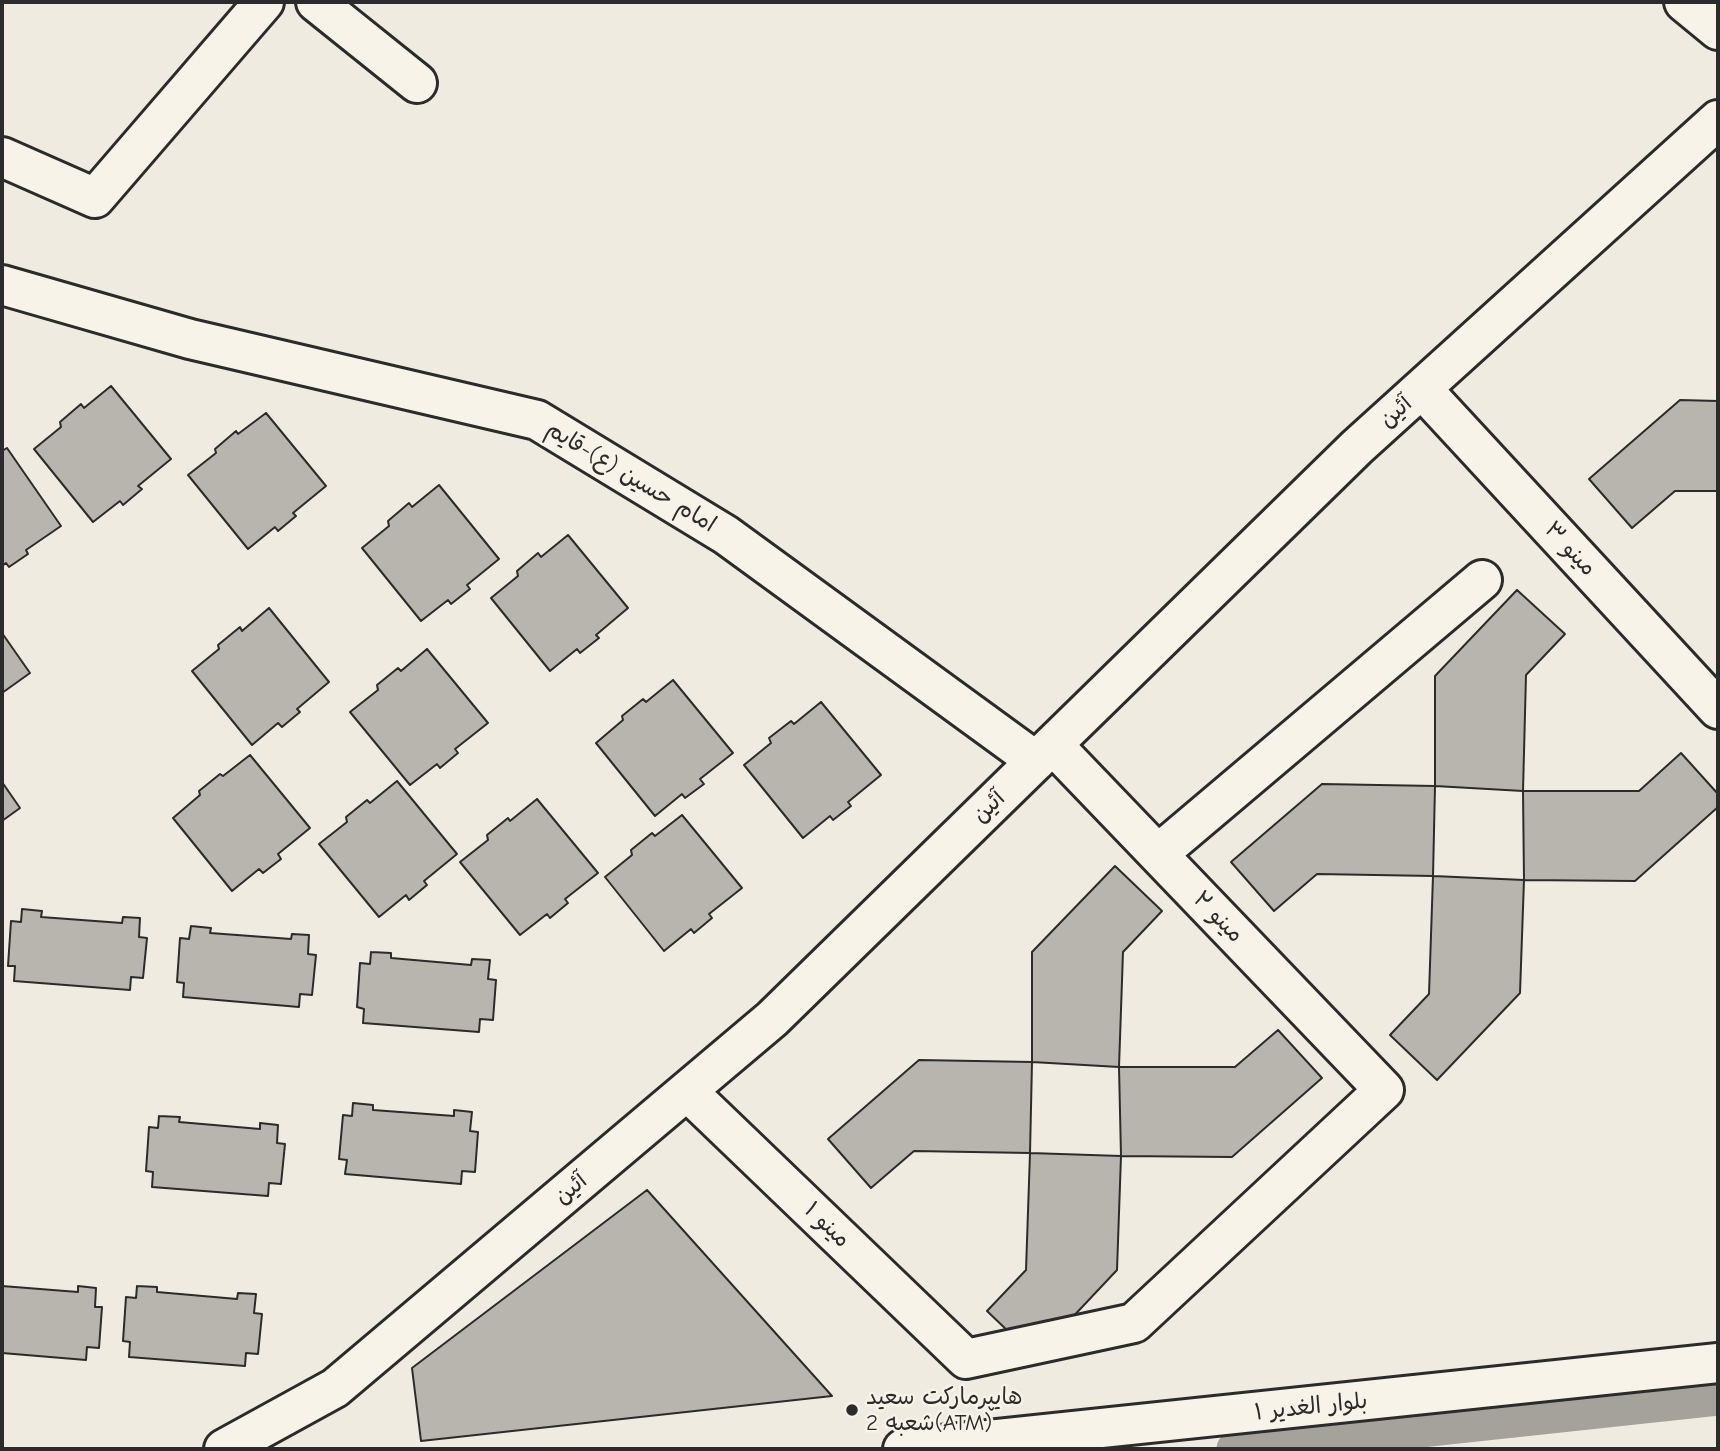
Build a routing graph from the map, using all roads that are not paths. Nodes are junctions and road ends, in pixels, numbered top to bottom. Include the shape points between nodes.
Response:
1 (264, 2) edge
2 (316, 2) edge
3 (1684, 2) edge
4 (1718, 30) edge
5 (417, 83) dead end
6 (1718, 120) edge
7 (2, 157) edge
8 (2, 285) edge
9 (1422, 389) junction
10 (1482, 580) dead end
11 (1718, 709) edge
12 (1044, 753) junction
13 (1158, 854) junction
14 (687, 1091) junction
15 (967, 1359) joint
16 (1718, 1363) edge
17 (224, 1449) edge
18 (903, 1449) edge

1 - 7 street via 95,198
2 - 5 street
3 - 4 street
6 - 9 street, آئین
8 - 12 street, امام حسین (ع)-قایم via 190,339 537,420 726,534
9 - 11 street, مینو ۳
9 - 12 street, آئین
10 - 13 street
12 - 13 street, مینو ۲
12 - 14 street, آئین via 772,1019
13 - 15 street, مینو ۲ via 1384,1090 1134,1322
14 - 15 street, مینو ۱
14 - 17 street, آئین via 335,1388
16 - 18 street, بلوار الغدیر ۱

